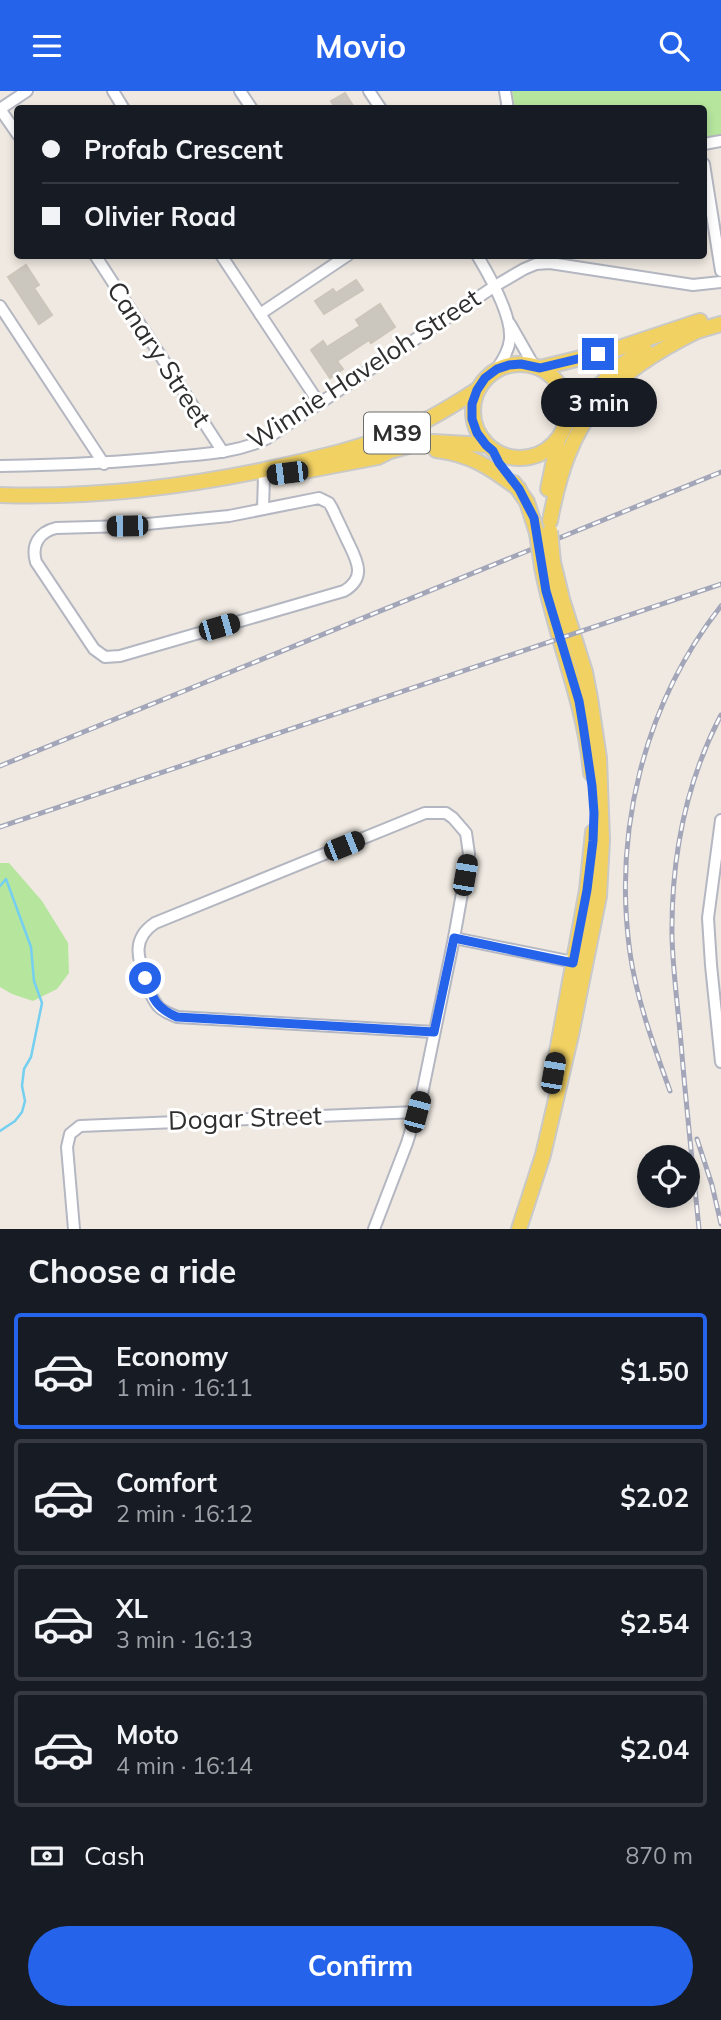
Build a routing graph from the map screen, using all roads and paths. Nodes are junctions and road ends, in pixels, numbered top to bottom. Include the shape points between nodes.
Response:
1 (27, 91) edge
2 (0, 109) edge
3 (14, 129) edge
4 (707, 183) edge
5 (98, 259) edge
6 (224, 259) edge
7 (342, 259) edge
8 (479, 259) edge
9 (721, 271) edge
10 (721, 282) edge
11 (495, 286) junction
12 (0, 306) edge
13 (260, 314) junction
14 (721, 316) edge
15 (507, 319) junction
16 (721, 324) edge
17 (699, 330) junction
18 (537, 367) junction
19 (497, 369) junction
20 (477, 390) junction
21 (318, 403) junction
22 (565, 425) junction
23 (558, 439) junction
24 (489, 448) junction
25 (223, 452) junction
26 (378, 457) junction
27 (104, 464) junction
28 (0, 466) edge
29 (266, 473) junction
30 (519, 489) junction
31 (0, 495) edge
32 (263, 509) junction
33 (546, 528) junction
34 (721, 820) edge
35 (454, 938) junction
36 (580, 963) junction
37 (718, 988) edge
38 (434, 1032) junction
39 (721, 1062) edge
40 (417, 1112) junction
41 (74, 1229) edge
42 (374, 1229) edge
43 (510, 1229) edge
44 (519, 1229) edge

1 - 2 street
2 - 3 street
4 - 9 street
5 - 25 street, Canary Street
6 - 13 street
7 - 13 street
8 - 11 street
10 - 11 street, Winnie Haveloh Street via 693,285 547,263 524,269
11 - 15 street
11 - 21 street, Winnie Haveloh Street
12 - 27 street
13 - 21 street
14 - 18 main road via 612,350
15 - 18 street
15 - 19 street via 508,348
16 - 17 main road
17 - 22 main road via 628,359
17 - 33 main road via 649,357 602,397 577,433
18 - 19 main road via 521,364
18 - 22 main road via 554,378 563,392
19 - 20 main road
20 - 24 main road via 472,419
20 - 29 main road, M39 via 429,419 383,439
21 - 25 street, Winnie Haveloh Street via 266,439
22 - 23 main road
23 - 24 main road via 543,453 523,459
23 - 33 main road
24 - 26 main road, M39 via 419,443
24 - 30 main road
25 - 27 street, Winnie Haveloh Street
26 - 29 main road, M39
26 - 30 main road via 421,450 460,454 485,464
27 - 28 street, Winnie Haveloh Street
29 - 31 main road, M39 via 109,492
29 - 32 street
30 - 33 main road via 534,518
32 - 32 street via 127,526 56,528 37,540 34,555 94,649 106,657 344,591 355,582 357,562 329,503 319,498
33 - 36 main road, bridge via 551,611 579,701 591,773 593,841
34 - 37 street via 708,918
35 - 36 street
35 - 38 street
35 - 38 street via 469,854 466,833 446,813 425,813 168,918 147,929 138,949 152,997 158,1007 177,1017
36 - 43 main road via 535,1153
36 - 44 main road via 552,1122
37 - 39 street
38 - 40 street
40 - 41 street, Dogar Street via 86,1124 74,1129 67,1141
40 - 42 street

